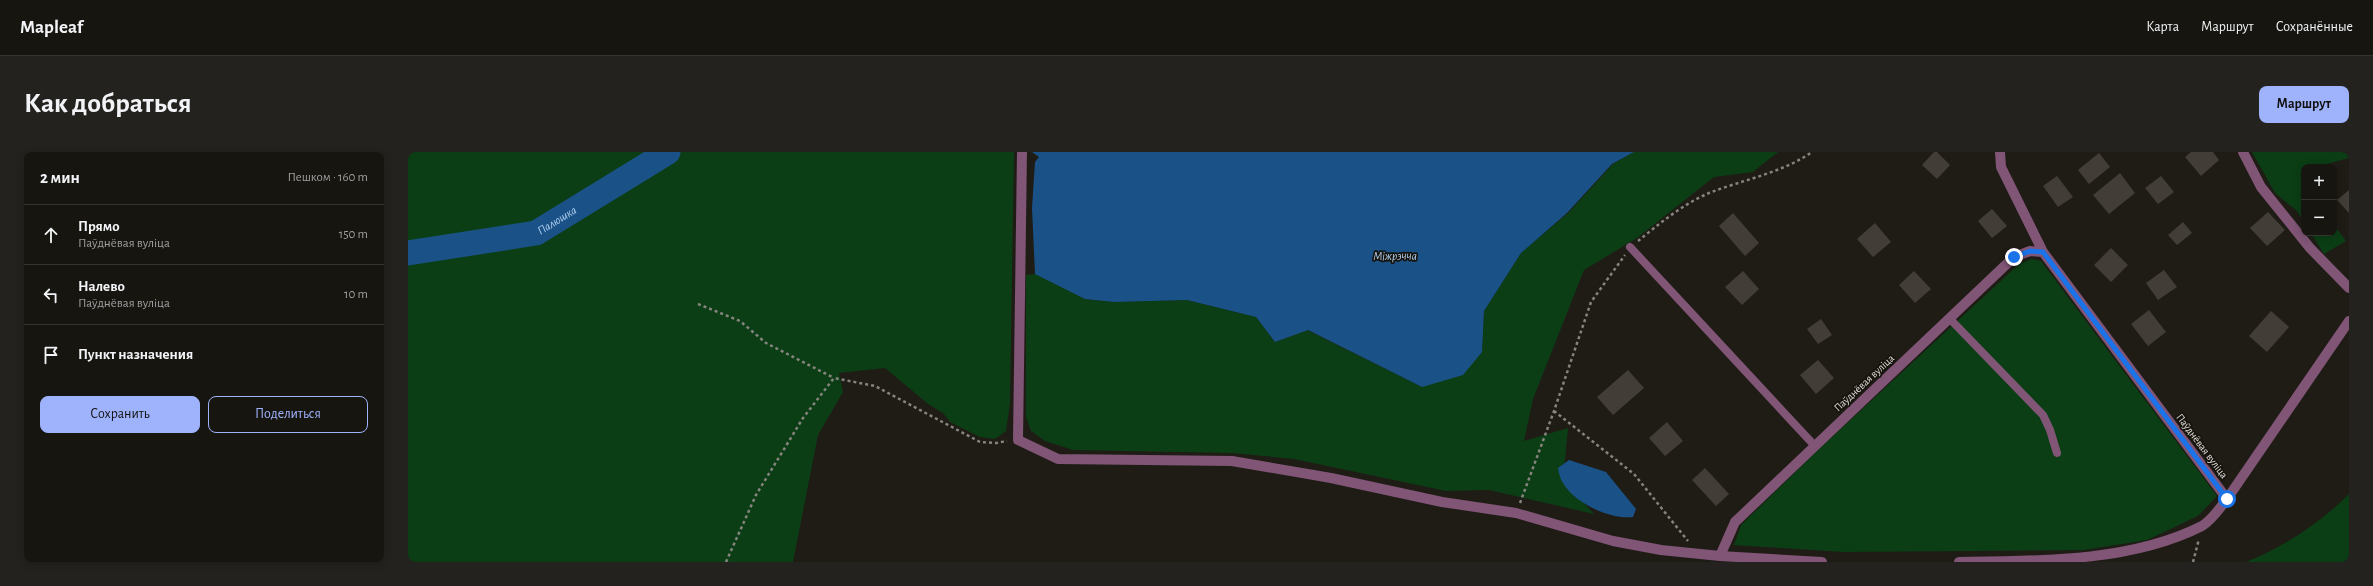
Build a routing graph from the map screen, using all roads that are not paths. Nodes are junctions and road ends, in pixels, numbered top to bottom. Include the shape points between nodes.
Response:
1 (1022, 152) edge
2 (2000, 152) edge
3 (2243, 152) edge
4 (1630, 247) road end
5 (2043, 252) junction
6 (2349, 288) edge
7 (1950, 319) junction
8 (2349, 321) edge
9 (1814, 445) junction
10 (2057, 453) dead end
11 (2227, 499) junction
12 (1720, 556) junction
13 (1822, 562) edge
14 (1959, 562) edge

1 - 12 street via 1018,440 1058,459 1232,461 1331,478 1442,502 1516,512 1613,541
2 - 5 street, Паўднёвая вуліца via 2001,167
3 - 6 street via 2261,187 2310,248
4 - 9 lane
5 - 7 street, Паўднёвая вуліца via 2030,251 2014,257
5 - 11 street, Паўднёвая вуліца
7 - 9 street, Паўднёвая вуліца
7 - 10 lane via 2043,415
8 - 11 street
9 - 12 street, Паўднёвая вуліца via 1736,522
11 - 14 street via 2203,526 2148,551 2089,561
12 - 13 street

